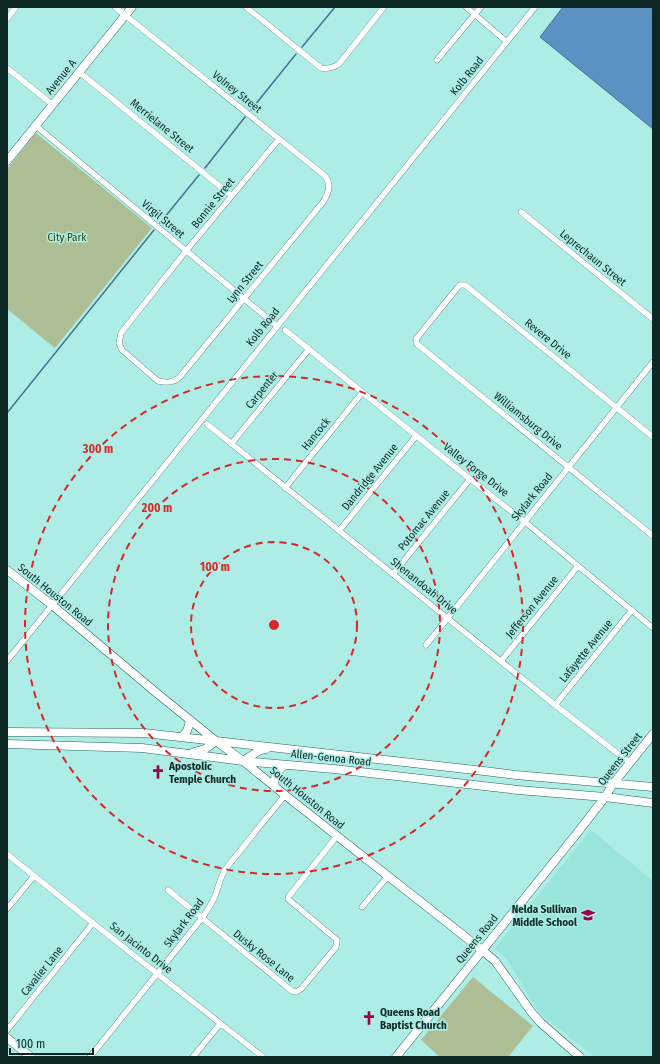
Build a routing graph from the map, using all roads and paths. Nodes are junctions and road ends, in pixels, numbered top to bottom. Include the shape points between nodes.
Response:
1 (16, 7) edge
2 (115, 7) edge
3 (132, 7) edge
4 (246, 7) edge
5 (384, 7) edge
6 (466, 7) edge
7 (480, 7) edge
8 (535, 7) edge
9 (475, 14) junction
10 (125, 15) junction
11 (7, 19) edge
12 (507, 42) junction
13 (437, 60) dead end
14 (7, 68) edge
15 (79, 72) junction
16 (53, 105) junction
17 (36, 126) junction
18 (279, 139) junction
19 (7, 161) edge
20 (329, 188) joint
21 (232, 196) junction
22 (521, 212) dead end
23 (186, 251) junction
24 (243, 299) junction
25 (435, 315) joint
26 (653, 319) edge
27 (277, 326) junction
28 (285, 330) dead end
29 (309, 349) junction
30 (653, 362) edge
31 (169, 382) joint
32 (362, 393) junction
33 (617, 407) junction
34 (207, 424) dead end
35 (416, 436) junction
36 (653, 437) edge
37 (231, 444) junction
38 (569, 467) junction
39 (470, 479) junction
40 (285, 488) junction
41 (525, 522) junction
42 (339, 531) junction
43 (653, 536) edge
44 (578, 566) junction
45 (7, 570) edge
46 (393, 574) junction
47 (52, 605) junction
48 (632, 610) junction
49 (448, 618) junction
50 (653, 628) edge
51 (426, 645) dead end
52 (7, 661) edge
53 (501, 661) junction
54 (555, 705) junction
55 (190, 720) junction
56 (7, 732) edge
57 (50, 732) junction
58 (144, 733) junction
59 (653, 734) edge
60 (182, 737) junction
61 (216, 741) junction
62 (7, 744) edge
63 (51, 746) junction
64 (142, 748) junction
65 (277, 748) junction
66 (187, 753) junction
67 (336, 754) junction
68 (243, 761) junction
69 (630, 763) junction
70 (285, 765) junction
71 (334, 769) junction
72 (484, 771) junction
73 (613, 784) junction
74 (482, 786) junction
75 (275, 787) junction
76 (653, 788) edge
77 (285, 795) junction
78 (605, 797) junction
79 (653, 803) edge
80 (337, 836) junction
81 (7, 854) edge
82 (34, 876) junction
83 (388, 876) junction
84 (168, 890) dead end
85 (362, 907) dead end
86 (7, 909) edge
87 (202, 918) junction
88 (93, 924) junction
89 (482, 950) junction
90 (157, 974) junction
91 (220, 1024) junction
92 (7, 1030) edge
93 (7, 1038) edge
94 (31, 1057) edge
95 (90, 1057) edge
96 (193, 1057) edge
97 (263, 1057) edge
98 (396, 1057) edge
99 (580, 1057) edge

1 - 11 street
2 - 10 street, Volney Street
3 - 10 main road, Avenue A
4 - 5 street via 321,68 327,69 339,64
6 - 9 street
7 - 9 street
8 - 12 street, Kolb Road
9 - 12 street
9 - 13 street
10 - 15 main road, Avenue A
10 - 18 street, Volney Street
12 - 27 street, Kolb Road
14 - 16 street
15 - 16 main road, Avenue A
15 - 21 street, Merrielane Street
16 - 17 main road, Avenue A
17 - 19 main road, Avenue A
17 - 23 street, Virgil Street
18 - 20 street, Volney Street via 324,175 328,179
18 - 21 street, Bonnie Street
20 - 24 street, Lynn Street via 323,202
21 - 23 street, Bonnie Street
22 - 26 street, Leprechaun Street
23 - 24 street, Virgil Street
23 - 31 street, Bonnie Street via 119,338 122,350 158,381
24 - 27 street, Virgil Street
24 - 31 street, Lynn Street via 179,378
25 - 33 street, Revere Drive via 458,286 465,285
25 - 38 street, Williamsburg Drive via 417,337 417,344
27 - 47 street, Kolb Road
28 - 29 street, Valley Forge Drive
29 - 32 street, Valley Forge Drive
29 - 37 street, Carpenter
30 - 33 street, Skylark Road
32 - 35 street, Valley Forge Drive
32 - 40 street, Hancock
33 - 36 street, Revere Drive
33 - 38 street, Skylark Road
34 - 37 street, Shenandoah Drive
35 - 39 street, Valley Forge Drive
35 - 42 street, Dandridge Avenue
37 - 40 street, Shenandoah Drive
38 - 41 street, Skylark Road
38 - 43 street, Williamsburg Drive
39 - 41 street, Valley Forge Drive
39 - 46 street, Potomac Avenue
40 - 42 street, Shenandoah Drive
41 - 44 street, Valley Forge Drive
41 - 49 street, Skylark Road
42 - 46 street, Shenandoah Drive
44 - 48 street, Valley Forge Drive
44 - 53 street, Jefferson Avenue
45 - 47 main road, South Houston Road
46 - 49 street, Shenandoah Drive
47 - 52 street, Kolb Road
47 - 55 main road, South Houston Road
48 - 50 street, Valley Forge Drive
48 - 54 street, Lafayette Avenue
49 - 51 street, Skylark Road
49 - 53 street, Shenandoah Drive
53 - 54 street, Shenandoah Drive
54 - 69 street, Shenandoah Drive
55 - 60 main road via 189,728
55 - 61 main road, South Houston Road
56 - 57 main road, Allen-Genoa Road
57 - 58 main road, Allen-Genoa Road
57 - 63 main road
58 - 60 main road, Allen-Genoa Road
58 - 64 main road
59 - 69 main road, Queens Street
60 - 61 main road, Allen-Genoa Road
61 - 65 main road, Allen-Genoa Road
61 - 66 main road via 205,749
61 - 68 main road, South Houston Road
62 - 63 main road, Allen-Genoa Road
63 - 64 main road, Allen-Genoa Road
64 - 66 main road, Allen-Genoa Road
65 - 67 main road, Allen-Genoa Road
65 - 68 main road via 260,750
66 - 68 main road, Allen-Genoa Road
67 - 71 main road
67 - 72 main road, Allen-Genoa Road
68 - 70 main road, Allen-Genoa Road
68 - 75 main road, South Houston Road
69 - 73 main road, Queens Street
70 - 71 main road, Allen-Genoa Road
70 - 75 main road via 275,776
71 - 74 main road, Allen-Genoa Road
72 - 73 main road, Allen-Genoa Road
72 - 74 main road
73 - 76 main road, Allen-Genoa Road
73 - 78 main road, Queens Street
74 - 78 main road, Allen-Genoa Road
75 - 77 main road, South Houston Road
77 - 80 main road, South Houston Road
77 - 87 street, Skylark Road via 222,873 215,897
78 - 79 main road, Allen-Genoa Road
78 - 89 main road, Queens Road
80 - 83 main road, South Houston Road
80 - 87 street, Dusky Rose Lane via 288,899 338,940 336,947 298,991 292,991
81 - 82 street, San Jacinto Drive
82 - 86 street
82 - 88 street, San Jacinto Drive
83 - 85 street
83 - 89 main road, South Houston Road
84 - 87 street, Dusky Rose Lane
87 - 90 street, Skylark Road
88 - 90 street, San Jacinto Drive
88 - 92 street, Cavalier Lane
89 - 98 main road, Queens Road
89 - 99 main road, South Houston Road via 495,961 541,1023
90 - 91 street, San Jacinto Drive
90 - 95 street, Skylark Road
91 - 96 street
91 - 97 street, San Jacinto Drive
93 - 94 main road

